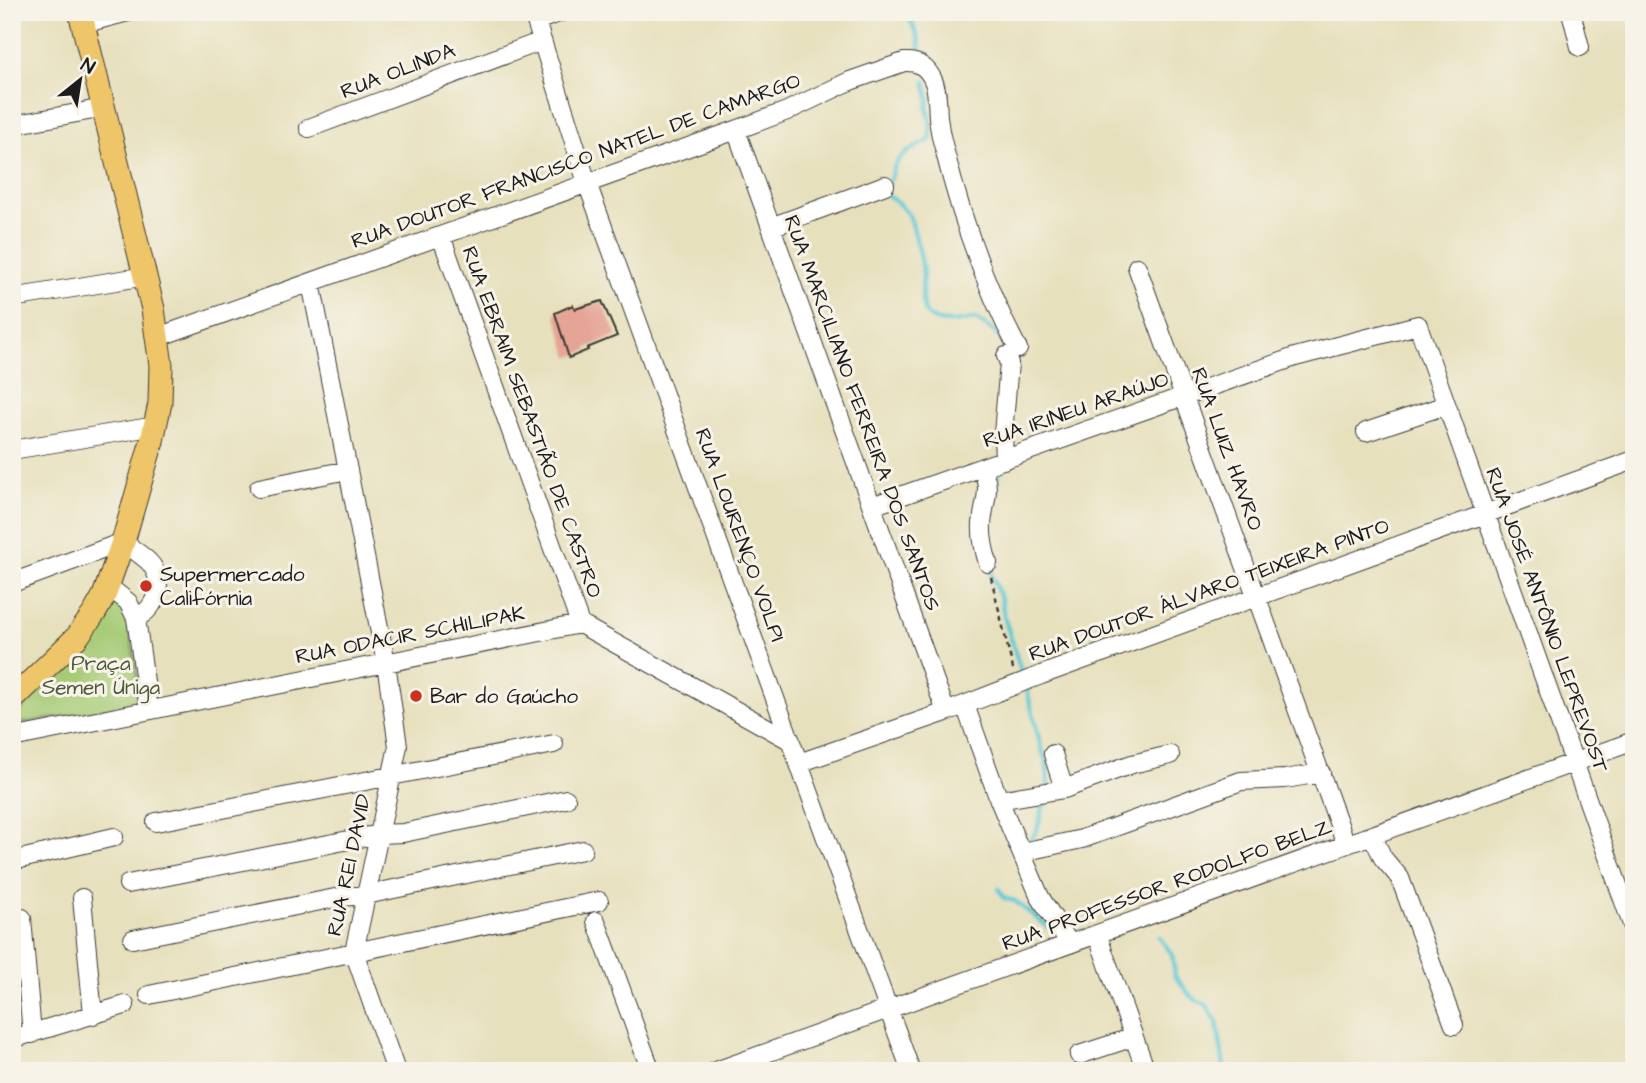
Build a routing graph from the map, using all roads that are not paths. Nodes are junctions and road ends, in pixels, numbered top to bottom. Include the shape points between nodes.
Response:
1 (128, 12) edge
2 (561, 12) edge
3 (1571, 12) edge
4 (534, 17) edge
5 (81, 18) edge
6 (542, 41) junction
7 (1580, 47) dead end
8 (104, 108) junction
9 (12, 125) edge
10 (309, 128) dead end
11 (736, 130) junction
12 (587, 183) junction
13 (885, 185) dead end
14 (771, 227) junction
15 (441, 236) junction
16 (1137, 268) dead end
17 (146, 276) junction
18 (310, 283) junction
19 (12, 298) edge
20 (1418, 325) joint
21 (158, 337) junction
22 (1184, 396) junction
23 (1446, 405) junction
24 (156, 426) junction
25 (1366, 432) dead end
26 (12, 450) edge
27 (1004, 460) junction
28 (1634, 460) edge
29 (982, 467) junction
30 (348, 470) junction
31 (259, 488) dead end
32 (872, 506) junction
33 (1485, 514) junction
34 (122, 542) junction
35 (988, 563) road end
36 (12, 583) edge
37 (108, 586) junction
38 (1257, 597) junction
39 (132, 610) junction
40 (580, 624) junction
41 (386, 663) junction
42 (12, 700) edge
43 (965, 705) junction
44 (149, 710) junction
45 (946, 712) junction
46 (12, 738) edge
47 (791, 741) junction
48 (1634, 741) edge
49 (554, 744) dead end
50 (1054, 754) dead end
51 (1170, 755) dead end
52 (1574, 762) junction
53 (799, 763) junction
54 (1321, 773) junction
55 (392, 776) junction
56 (1064, 789) junction
57 (566, 799) dead end
58 (999, 800) junction
59 (156, 822) dead end
60 (379, 834) junction
61 (1372, 835) junction
62 (114, 837) dead end
63 (1346, 844) junction
64 (583, 850) dead end
65 (1022, 852) junction
66 (12, 861) edge
67 (128, 884) dead end
68 (366, 895) junction
69 (82, 898) dead end
70 (599, 901) dead end
71 (22, 918) dead end
72 (596, 921) dead end
73 (1634, 930) edge
74 (1097, 934) junction
75 (133, 939) dead end
76 (1070, 944) junction
77 (354, 952) junction
78 (149, 995) dead end
79 (125, 1005) dead end
80 (889, 1009) junction
81 (93, 1015) junction
82 (1454, 1025) dead end
83 (32, 1034) junction
84 (1134, 1037) junction
85 (12, 1040) edge
86 (1079, 1055) dead end
87 (396, 1071) edge
88 (651, 1071) edge
89 (716, 1071) edge
90 (911, 1071) edge
91 (1146, 1071) edge

1 - 5 street
2 - 4 street
3 - 7 street
4 - 6 street, RUA LOURENÇO VOLPI
5 - 8 main road
6 - 10 street, RUA OLINDA
6 - 12 street, RUA LOURENÇO VOLPI
8 - 9 street
8 - 17 main road
11 - 12 street, RUA DOUTOR FRANCISCO NATEL DE CAMARGO
11 - 14 street, RUA MARCILIANO FERREIRA DOS SANTOS
11 - 27 street, RUA DOUTOR FRANCISCO NATEL DE CAMARGO via 904,62 913,61 928,70 935,85 944,149 1012,353
12 - 15 street, RUA DOUTOR FRANCISCO NATEL DE CAMARGO
12 - 47 street, RUA LOURENÇO VOLPI
13 - 14 street
14 - 32 street, RUA MARCILIANO FERREIRA DOS SANTOS
15 - 18 street, RUA DOUTOR FRANCISCO NATEL DE CAMARGO
15 - 40 street, RUA EBRAIM SEBASTIÃO DE CASTRO
16 - 22 street, RUA LUIZ HAVRO
17 - 19 street
17 - 21 main road
18 - 21 street, RUA DOUTOR FRANCISCO NATEL DE CAMARGO
18 - 30 street, RUA REI DAVID
20 - 22 street, RUA IRINEU ARAÚJO via 1295,357
20 - 23 street, RUA JOSÉ ANTÔNIO LEPREVOST
21 - 24 main road via 162,384
22 - 27 street, RUA IRINEU ARAÚJO
22 - 38 street, RUA LUIZ HAVRO
23 - 25 street
23 - 33 street, RUA JOSÉ ANTÔNIO LEPREVOST
24 - 26 street
24 - 34 main road
27 - 29 street, RUA IRINEU ARAÚJO
28 - 33 street, RUA DOUTOR ÁLVARO TEIXEIRA PINTO
29 - 32 street, RUA IRINEU ARAÚJO
29 - 35 street via 988,486 982,523
30 - 31 street
30 - 41 street, RUA REI DAVID
32 - 45 street, RUA MARCILIANO FERREIRA DOS SANTOS
33 - 38 street, RUA DOUTOR ÁLVARO TEIXEIRA PINTO
33 - 52 street, RUA JOSÉ ANTÔNIO LEPREVOST
34 - 36 street
34 - 37 main road
34 - 39 street via 149,562 158,580 158,593 144,615
37 - 39 street
37 - 42 main road via 77,637
38 - 43 street, RUA DOUTOR ÁLVARO TEIXEIRA PINTO
38 - 54 street, RUA LUIZ HAVRO
39 - 44 street
40 - 41 street, RUA ODACIR SCHILIPAK
40 - 47 street
41 - 44 street, RUA ODACIR SCHILIPAK
41 - 55 street, RUA REI DAVID via 398,746
43 - 45 street, RUA DOUTOR ÁLVARO TEIXEIRA PINTO
43 - 58 street
44 - 46 street, RUA ODACIR SCHILIPAK
45 - 53 street, RUA DOUTOR ÁLVARO TEIXEIRA PINTO
47 - 53 street, RUA LOURENÇO VOLPI
48 - 52 street, RUA PROFESSOR RODOLFO BELZ
49 - 55 street
50 - 56 street
51 - 56 street
52 - 61 street, RUA PROFESSOR RODOLFO BELZ
52 - 73 street, RUA JOSÉ ANTÔNIO LEPREVOST
53 - 80 street, RUA LOURENÇO VOLPI
54 - 63 street, RUA LUIZ HAVRO
54 - 65 street via 1241,781 1082,839
55 - 59 street
55 - 60 street, RUA REI DAVID
56 - 58 street
57 - 60 street
58 - 65 street
60 - 67 street
60 - 68 street, RUA REI DAVID
61 - 63 street, RUA PROFESSOR RODOLFO BELZ
61 - 82 street via 1400,878
62 - 66 street
63 - 74 street, RUA PROFESSOR RODOLFO BELZ
64 - 68 street
65 - 76 street via 1040,897
68 - 75 street
68 - 77 street, RUA REI DAVID
69 - 81 street
70 - 77 street
71 - 83 street
72 - 88 street
74 - 76 street, RUA PROFESSOR RODOLFO BELZ
74 - 84 street
76 - 80 street, RUA PROFESSOR RODOLFO BELZ
77 - 78 street
77 - 87 street, RUA REI DAVID
79 - 81 street
80 - 89 street, RUA PROFESSOR RODOLFO BELZ
80 - 90 street, RUA LOURENÇO VOLPI
81 - 83 street
83 - 85 street
84 - 86 street
84 - 91 street

